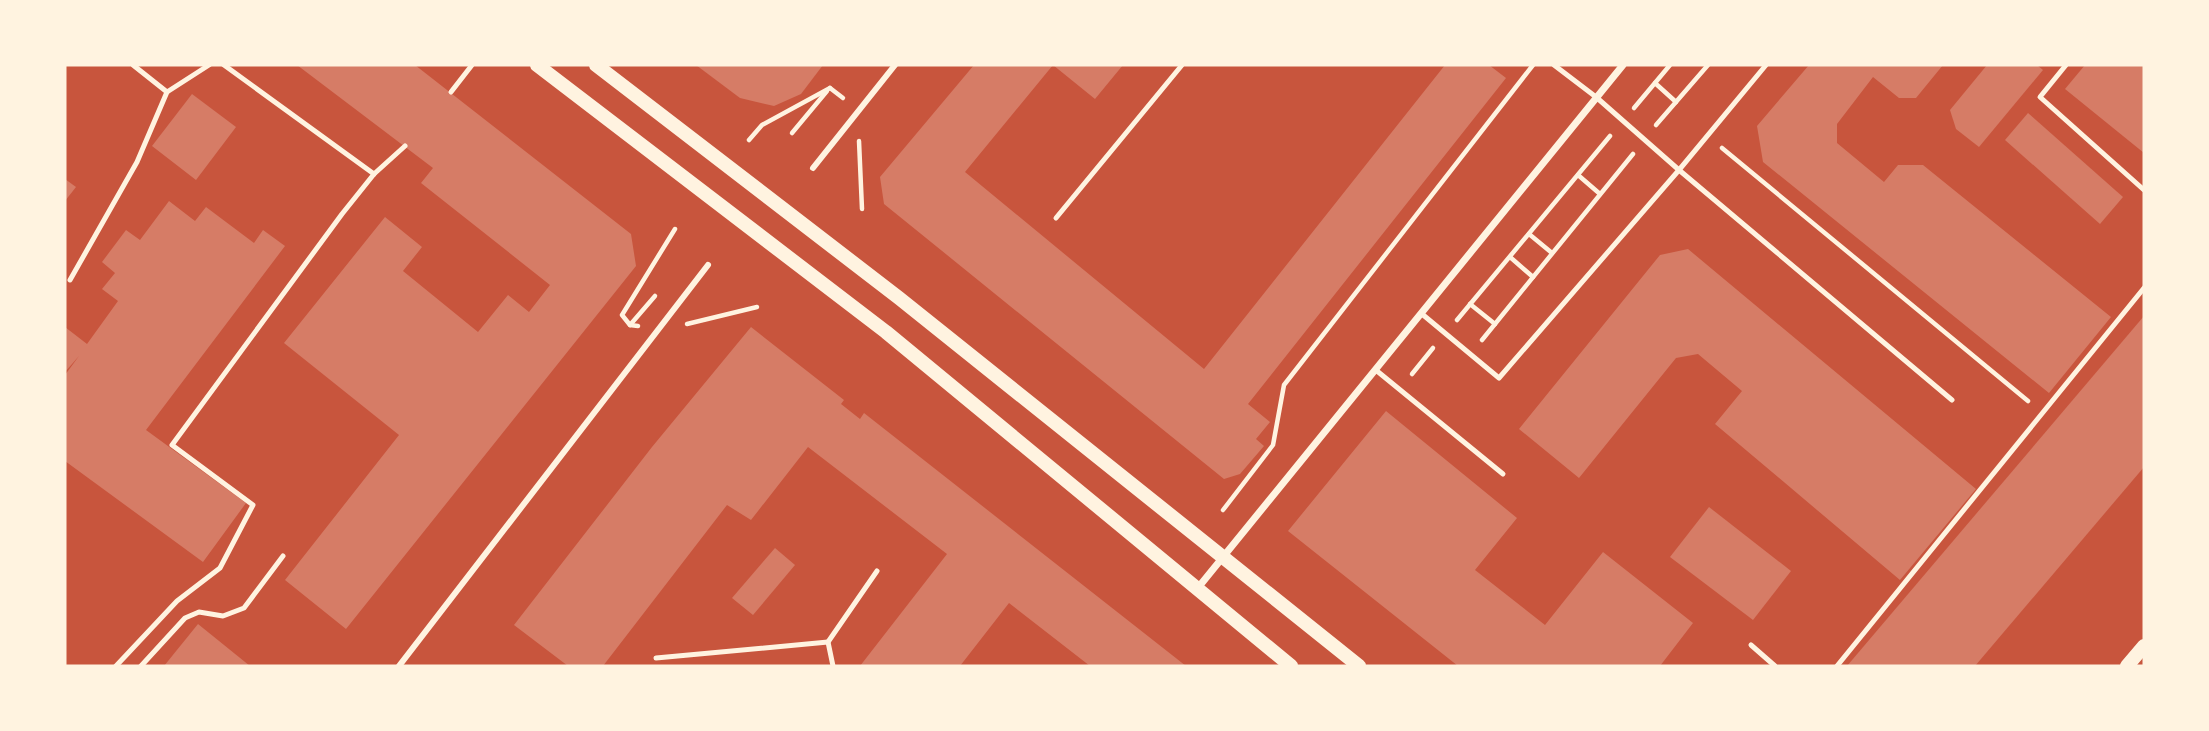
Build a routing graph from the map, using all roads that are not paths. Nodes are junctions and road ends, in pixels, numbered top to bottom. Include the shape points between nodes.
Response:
1 (133, 65) edge
2 (209, 65) edge
3 (224, 65) edge
4 (472, 65) edge
5 (537, 65) edge
6 (596, 65) edge
7 (895, 65) edge
8 (1182, 65) edge
9 (1553, 65) edge
10 (1623, 65) edge
11 (1766, 65) edge
12 (2066, 65) edge
13 (167, 92) junction
14 (451, 92) dead end
15 (1596, 97) junction
16 (405, 146) dead end
17 (813, 167) dead end
18 (1679, 170) junction
19 (374, 174) junction
20 (2144, 190) edge
21 (1056, 218) dead end
22 (708, 265) dead end
23 (70, 280) dead end
24 (2144, 288) edge
25 (1422, 314) junction
26 (1377, 371) junction
27 (1952, 400) dead end
28 (1503, 474) dead end
29 (284, 556) dead end
30 (1221, 558) junction
31 (877, 571) dead end
32 (1196, 590) junction
33 (828, 642) junction
34 (1751, 645) dead end
35 (2144, 646) edge
36 (656, 658) dead end
37 (116, 666) edge
38 (141, 666) edge
39 (399, 666) edge
40 (833, 666) edge
41 (1291, 666) edge
42 (1359, 666) edge
43 (1775, 666) edge
44 (1837, 666) edge
45 (2127, 666) edge

1 - 13 lane
2 - 13 lane
3 - 19 lane
4 - 14 lane
5 - 32 main road via 886,332
6 - 30 main road via 899,298
7 - 17 street
8 - 21 lane
9 - 15 lane
10 - 15 street
11 - 18 lane
12 - 20 lane via 2040,97
13 - 23 lane via 137,162
15 - 18 lane
15 - 25 street
16 - 19 lane
18 - 25 lane via 1499,378
18 - 27 lane
19 - 37 lane via 172,445 253,505 220,568 177,601
22 - 39 street
24 - 44 lane
25 - 26 street
26 - 28 lane
26 - 30 street
29 - 38 lane via 244,608 223,616 199,612 185,618
30 - 32 street
30 - 42 main road
31 - 33 lane
32 - 41 main road
33 - 36 lane
33 - 40 lane
34 - 43 lane
35 - 45 main road

